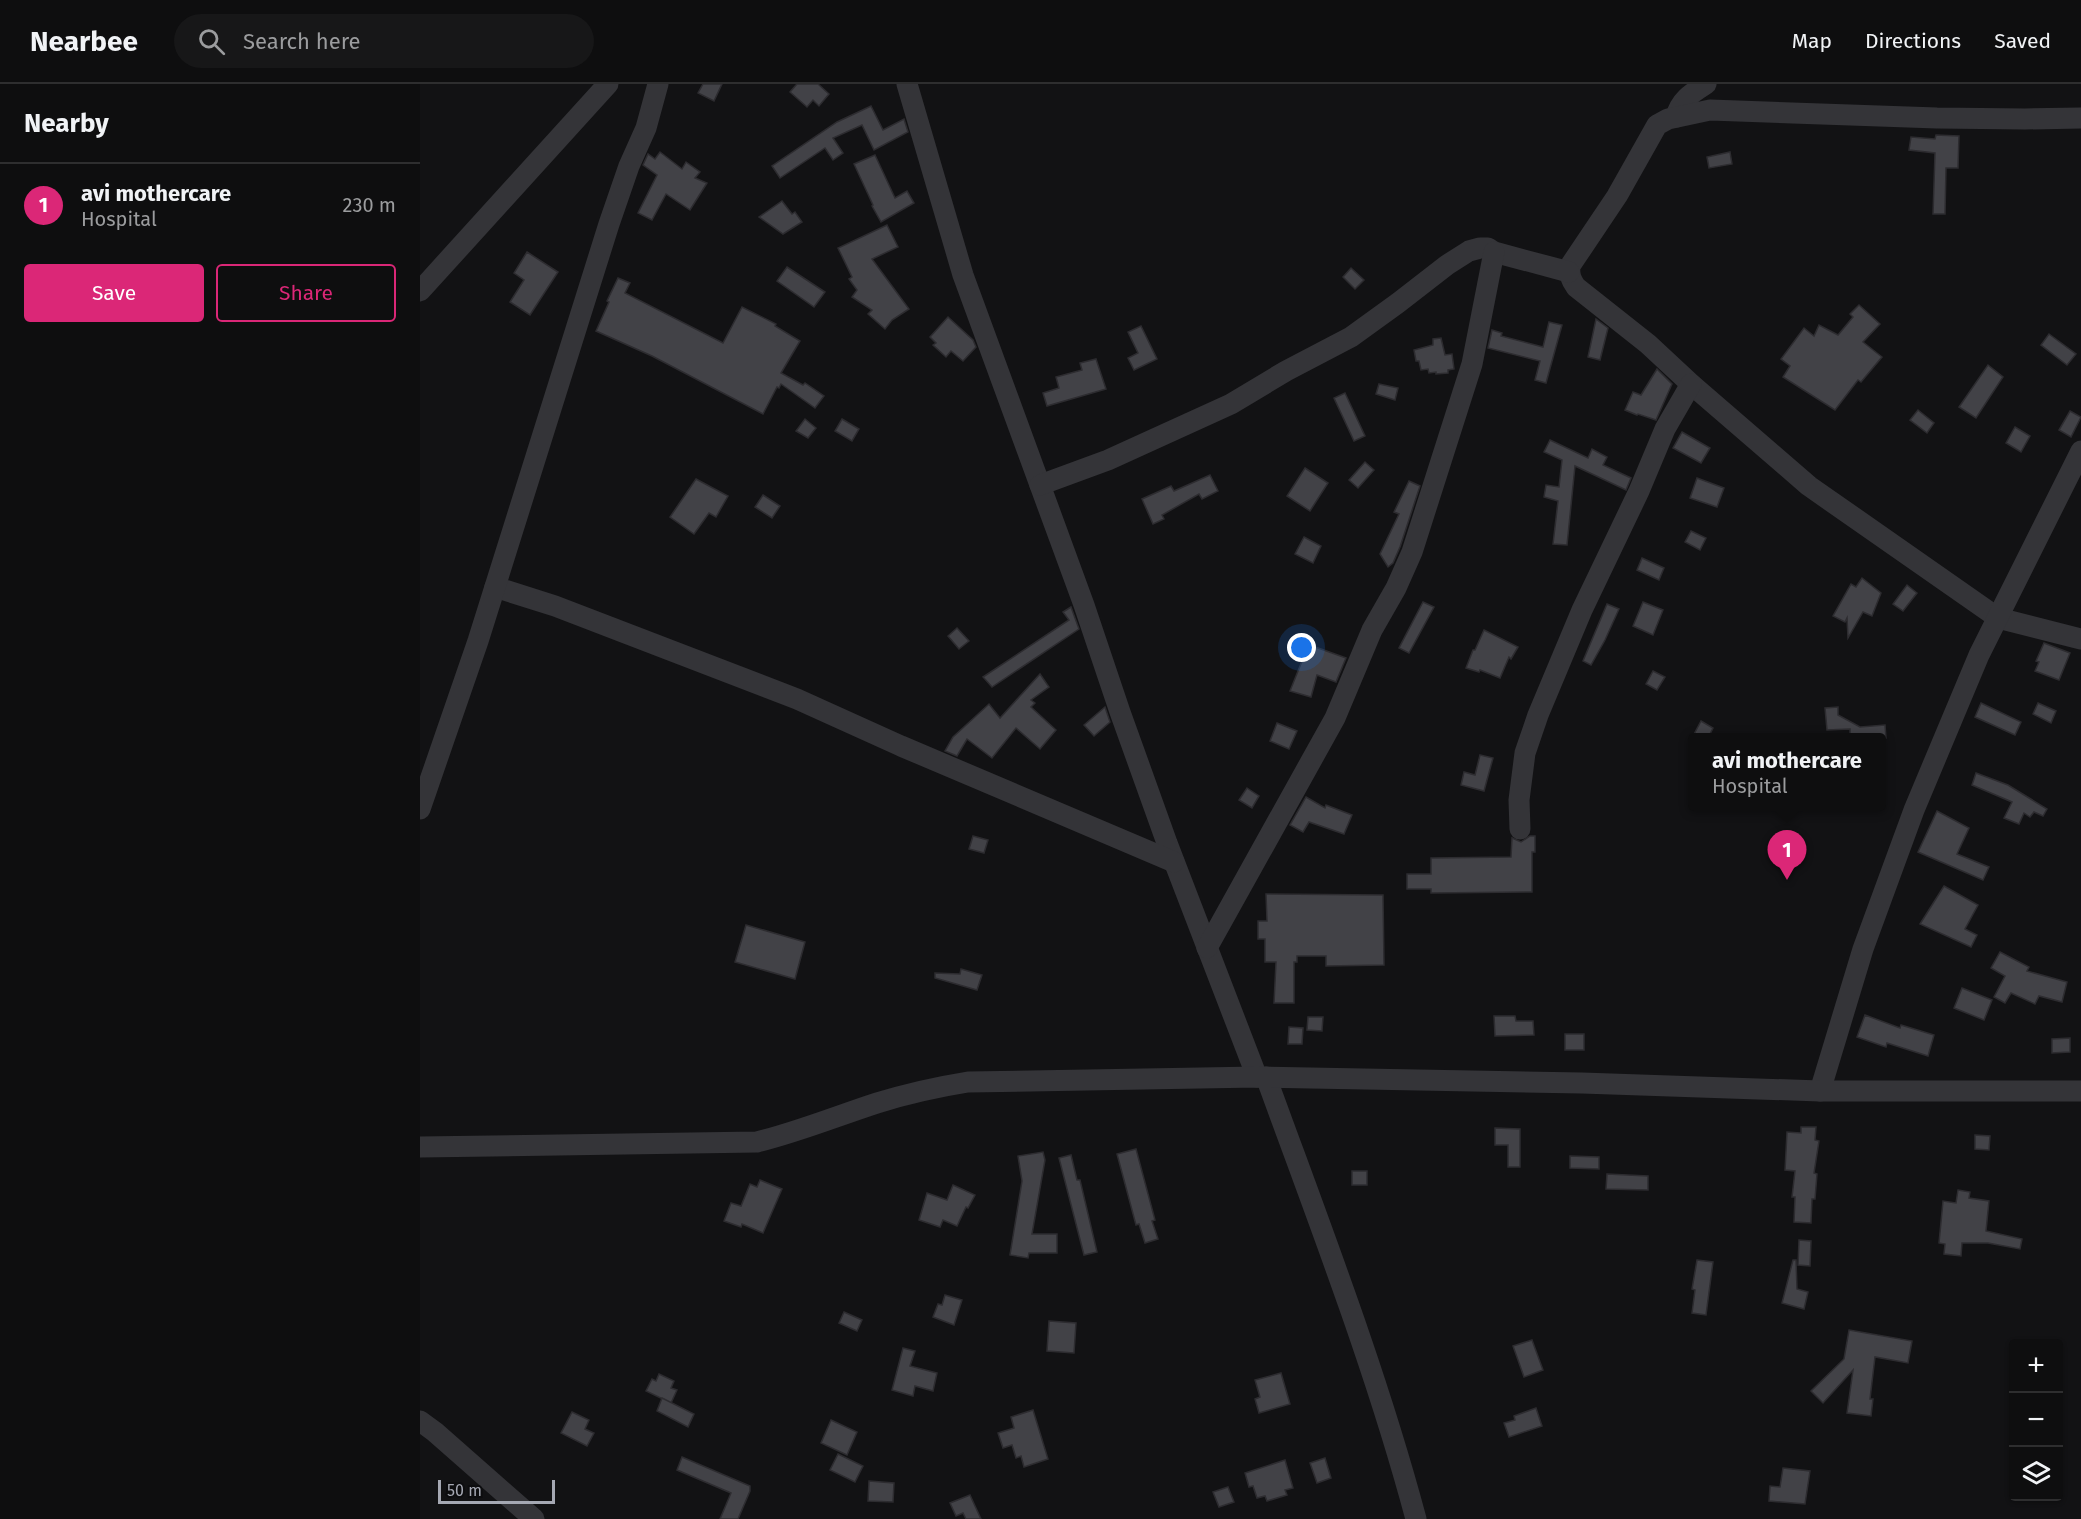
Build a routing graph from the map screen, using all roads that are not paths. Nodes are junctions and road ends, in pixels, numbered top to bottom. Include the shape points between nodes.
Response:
1 (608, 84) edge
2 (658, 84) edge
3 (907, 84) edge
4 (1706, 84) edge
5 (1677, 117) junction
6 (2081, 118) edge
7 (1494, 252) junction
8 (1569, 272) junction
9 (420, 291) edge
10 (1691, 384) junction
11 (2081, 451) edge
12 (1040, 485) junction
13 (495, 587) junction
14 (1998, 618) junction
15 (2081, 639) edge
16 (420, 809) edge
17 (1520, 829) dead end
18 (1174, 862) junction
19 (1207, 948) junction
20 (1262, 1077) junction
21 (1820, 1091) junction
22 (2081, 1091) edge
23 (420, 1147) edge
24 (420, 1421) edge
25 (534, 1519) edge
26 (1416, 1519) edge

1 - 9 street
2 - 13 street via 646,128 609,224
3 - 12 street via 963,275
4 - 5 street via 1678,107
5 - 6 street via 1710,110 1937,118
5 - 8 street via 1657,125
7 - 8 street
7 - 12 street via 1488,248 1469,251 1350,337 1231,404 1108,460
7 - 19 street via 1472,364 1412,552 1372,630 1335,718
8 - 10 street via 1576,287
10 - 14 street via 1809,486
10 - 17 street via 1665,429 1538,715 1525,753
11 - 14 street
12 - 18 street
13 - 16 street
13 - 18 street via 555,606 797,699
14 - 15 street
14 - 21 street via 1914,810 1863,949
18 - 19 street
19 - 20 street
20 - 21 street
20 - 23 street via 968,1082 889,1100 757,1142
20 - 26 street via 1341,1286
21 - 22 street
24 - 25 street

